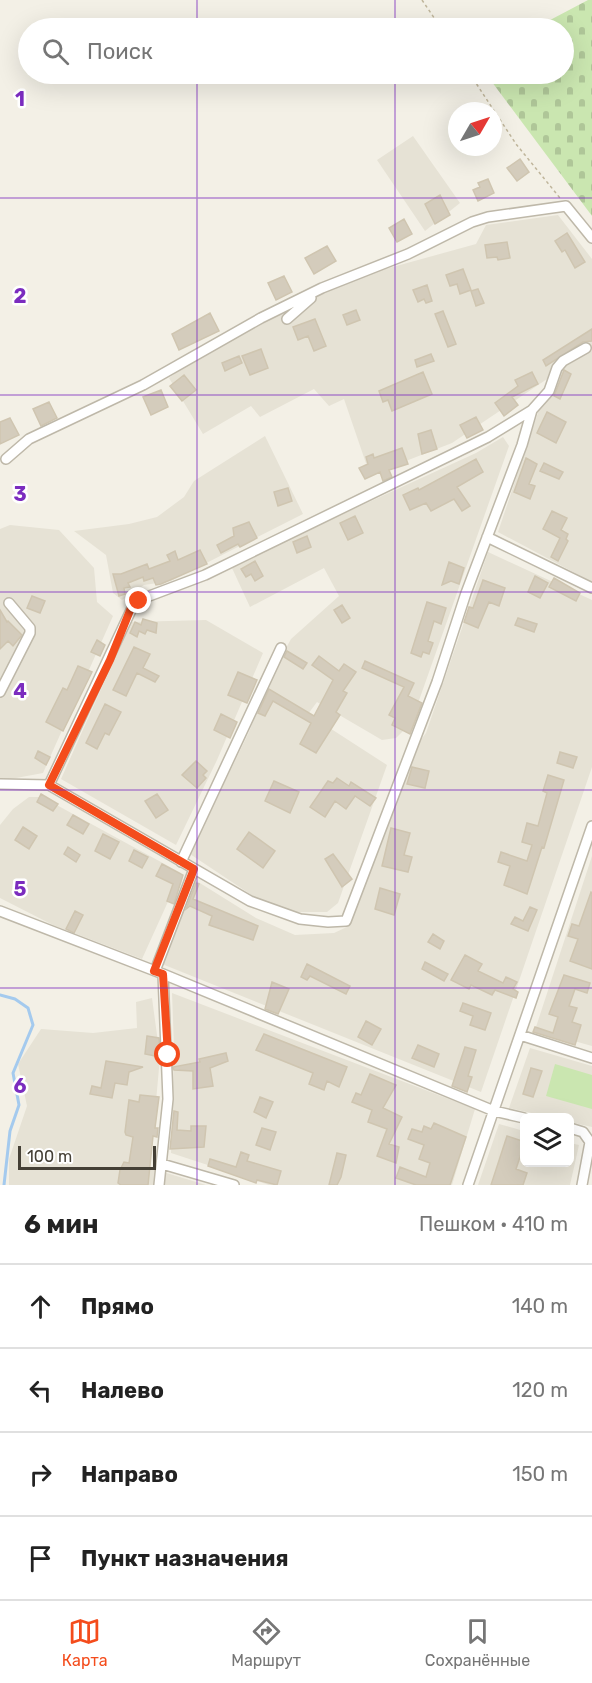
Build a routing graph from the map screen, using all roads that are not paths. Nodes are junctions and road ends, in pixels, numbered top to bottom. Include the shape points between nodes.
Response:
1 (592, 238) edge
2 (322, 288) junction
3 (287, 319) dead end
4 (586, 348) dead end
5 (532, 410) junction
6 (6, 459) dead end
7 (487, 537) junction
8 (592, 588) edge
9 (9, 603) dead end
10 (281, 648) dead end
11 (0, 692) edge
12 (0, 784) edge
13 (49, 785) junction
14 (592, 826) edge
15 (181, 862) junction
16 (194, 869) junction
17 (0, 911) edge
18 (159, 973) junction
19 (520, 1035) junction
20 (592, 1058) edge
21 (494, 1111) junction
22 (520, 1117) edge
23 (574, 1129) edge
24 (162, 1164) junction
25 (159, 1185) edge
26 (234, 1185) edge
27 (468, 1185) edge
28 (582, 1185) edge

1 - 2 street via 566,206 488,217
2 - 3 street
2 - 6 street via 143,385 29,439
4 - 5 street via 563,361 549,391
5 - 7 street
5 - 13 street via 449,458 133,606
7 - 8 street
7 - 16 street via 437,682 346,921 300,919 275,911
9 - 11 street via 30,633
10 - 15 street
12 - 13 street
13 - 15 street
14 - 19 street
15 - 16 street
16 - 18 street
17 - 18 street
18 - 21 street
18 - 24 street via 168,1066
19 - 20 street
19 - 21 street
21 - 22 street
21 - 27 street
23 - 28 street via 590,1142
24 - 25 street
24 - 26 street

